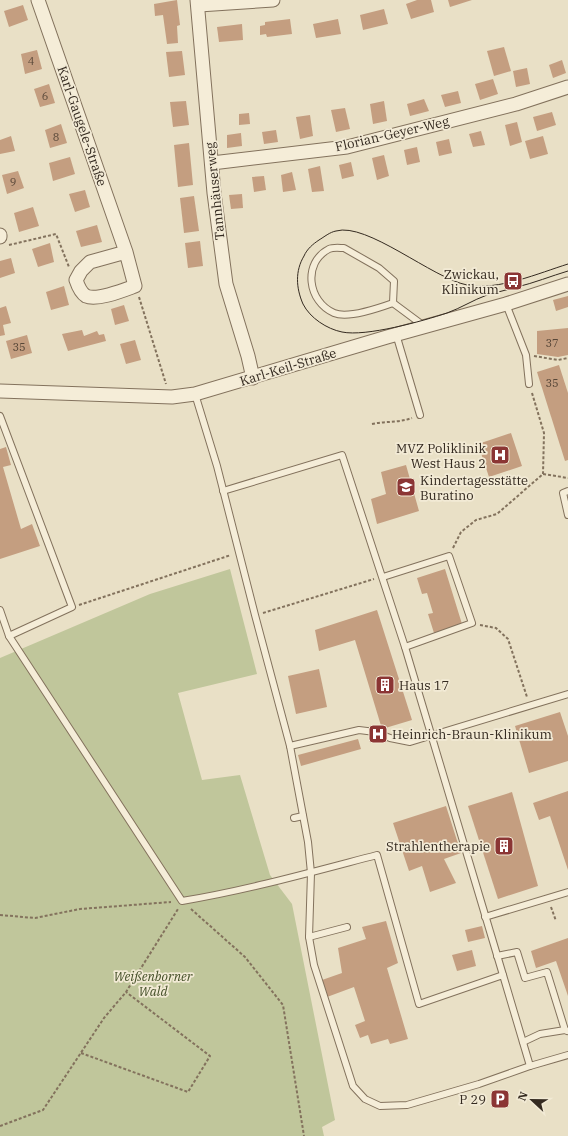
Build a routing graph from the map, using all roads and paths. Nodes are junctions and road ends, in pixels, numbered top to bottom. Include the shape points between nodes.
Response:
1 (38, 0) edge
2 (273, 0) edge
3 (198, 3) edge
4 (568, 87) edge
5 (212, 163) junction
6 (1, 239) edge
7 (126, 252) junction
8 (81, 272) junction
9 (568, 284) edge
10 (136, 286) junction
11 (393, 303) junction
12 (506, 304) junction
13 (424, 326) junction
14 (396, 334) junction
15 (526, 355) junction
16 (568, 358) edge
17 (253, 378) junction
18 (529, 384) joint
19 (0, 391) edge
20 (195, 394) junction
21 (172, 397) junction
22 (420, 415) dead end
23 (0, 416) edge
24 (413, 418) dead end
25 (1, 424) edge
26 (372, 424) dead end
27 (543, 474) junction
28 (568, 478) edge
29 (223, 491) junction
30 (568, 491) edge
31 (568, 515) edge
32 (240, 552) junction
33 (449, 556) junction
34 (383, 577) junction
35 (72, 607) junction
36 (0, 610) edge
37 (255, 615) junction
38 (472, 623) junction
39 (9, 636) junction
40 (405, 647) junction
41 (568, 694) edge
42 (530, 706) junction
43 (432, 736) junction
44 (290, 746) junction
45 (303, 816) junction
46 (294, 818) dead end
47 (310, 873) junction
48 (568, 892) edge
49 (548, 898) junction
50 (182, 901) junction
51 (0, 915) edge
52 (485, 917) junction
53 (556, 921) dead end
54 (347, 927) dead end
55 (310, 937) junction
56 (497, 956) junction
57 (503, 975) junction
58 (126, 992) junction
59 (566, 1031) edge
60 (523, 1042) junction
61 (82, 1053) junction
62 (568, 1054) edge
63 (530, 1066) junction
64 (0, 1126) edge
65 (304, 1136) edge

1 - 7 street, Karl-Gaugele-Straße
2 - 3 street
3 - 5 street, Tannhäuserweg
4 - 5 street, Florian-Geyer-Weg via 516,104 348,146
5 - 17 street, Tannhäuserweg via 217,224 226,284
6 - 8 path via 9,245 56,234 69,268
7 - 8 street via 90,262
7 - 10 street, Karl-Gaugele-Straße
8 - 10 street via 76,280 86,296 97,297
9 - 12 street, Karl-Keil-Straße
10 - 21 path
11 - 11 lane via 394,281 360,256 344,248 330,249 317,259 311,275 312,290 321,305 335,314 354,314
11 - 13 lane
12 - 13 street, Karl-Keil-Straße
12 - 15 lane
13 - 14 street, Karl-Keil-Straße
14 - 17 street, Karl-Keil-Straße
14 - 22 lane
15 - 16 path via 558,360
15 - 18 lane
17 - 20 street, Karl-Keil-Straße
18 - 27 path via 544,433
19 - 21 street, Karl-Keil-Straße
20 - 21 street, Karl-Keil-Straße
20 - 29 lane
23 - 25 lane
24 - 26 path
25 - 35 lane
27 - 28 path
27 - 33 path via 497,514 476,520 460,532
29 - 32 lane
29 - 34 lane via 342,455
30 - 31 lane via 563,493
32 - 35 path
32 - 37 lane
33 - 34 lane
33 - 38 lane
34 - 37 path
34 - 40 lane
35 - 39 lane
36 - 39 lane
37 - 44 lane
38 - 40 lane
38 - 42 path via 496,628 508,639
39 - 50 lane
40 - 43 lane
41 - 42 lane
42 - 43 lane
43 - 44 lane via 410,742 359,730
43 - 52 lane
44 - 45 lane
45 - 46 lane
45 - 47 lane
47 - 50 lane
47 - 55 lane
47 - 57 lane via 377,855 419,1004
48 - 49 lane
49 - 52 lane
49 - 53 path
50 - 51 path via 80,909 35,918
50 - 58 path
50 - 65 path via 246,957 283,1005
52 - 56 lane
54 - 55 lane
55 - 63 lane via 314,965 353,1086 365,1099 380,1106 407,1105
56 - 57 lane
56 - 59 lane via 517,952 524,978 547,972
57 - 60 lane
58 - 61 path via 104,1018
58 - 61 path via 210,1056 188,1092
59 - 60 lane via 540,1034
60 - 63 lane
61 - 64 path via 43,1110
62 - 63 lane

